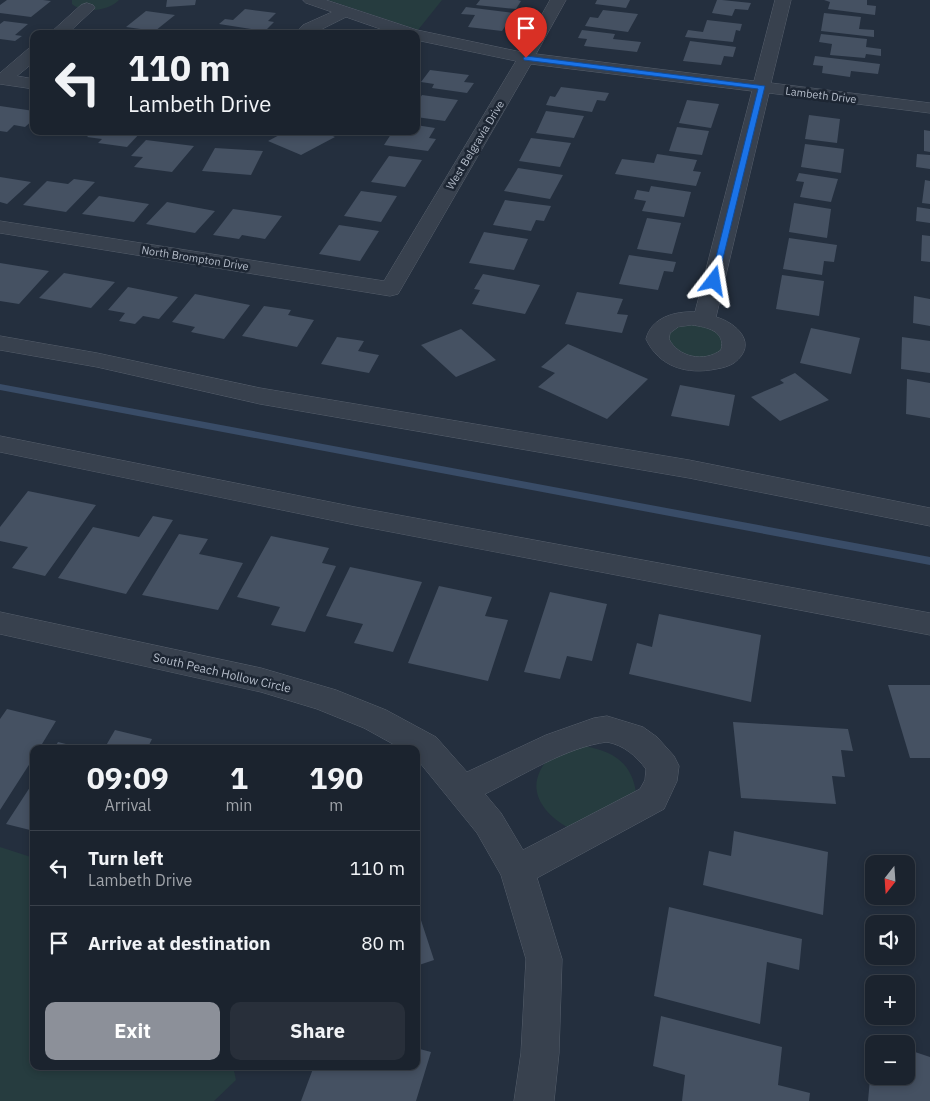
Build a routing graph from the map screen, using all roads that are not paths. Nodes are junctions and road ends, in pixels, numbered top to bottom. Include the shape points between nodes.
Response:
1 (312, 0) edge
2 (558, 0) edge
3 (783, 0) edge
4 (87, 8) dead end
5 (345, 12) junction
6 (62, 30) edge
7 (307, 30) edge
8 (400, 30) edge
9 (420, 36) edge
10 (30, 56) edge
11 (526, 58) junction
12 (1, 79) edge
13 (30, 83) edge
14 (762, 88) junction
15 (930, 108) edge
16 (0, 227) edge
17 (390, 289) joint
18 (704, 320) dead end
19 (0, 343) edge
20 (0, 444) edge
21 (930, 517) edge
22 (0, 623) edge
23 (930, 624) edge
24 (462, 790) junction
25 (517, 871) junction
26 (534, 1101) edge

1 - 5 street
2 - 11 street, West Belgravia Drive
3 - 14 street
4 - 6 street
5 - 7 street
5 - 8 street
9 - 11 street, Lambeth Drive
10 - 12 street
11 - 14 street, Lambeth Drive
11 - 17 street, West Belgravia Drive
12 - 13 street
14 - 15 street, Lambeth Drive
14 - 18 street
16 - 17 street, North Brompton Drive
19 - 21 street via 97,360 260,396 689,469
20 - 23 street via 355,516
22 - 24 street, South Peach Hollow Circle via 261,680 325,699 375,719 425,746
24 - 25 street, South Peach Hollow Circle via 490,823
24 - 25 street via 579,735 606,729 630,735 652,750 663,766 661,782 652,799
25 - 26 street, South Peach Hollow Circle via 544,959 540,1053

